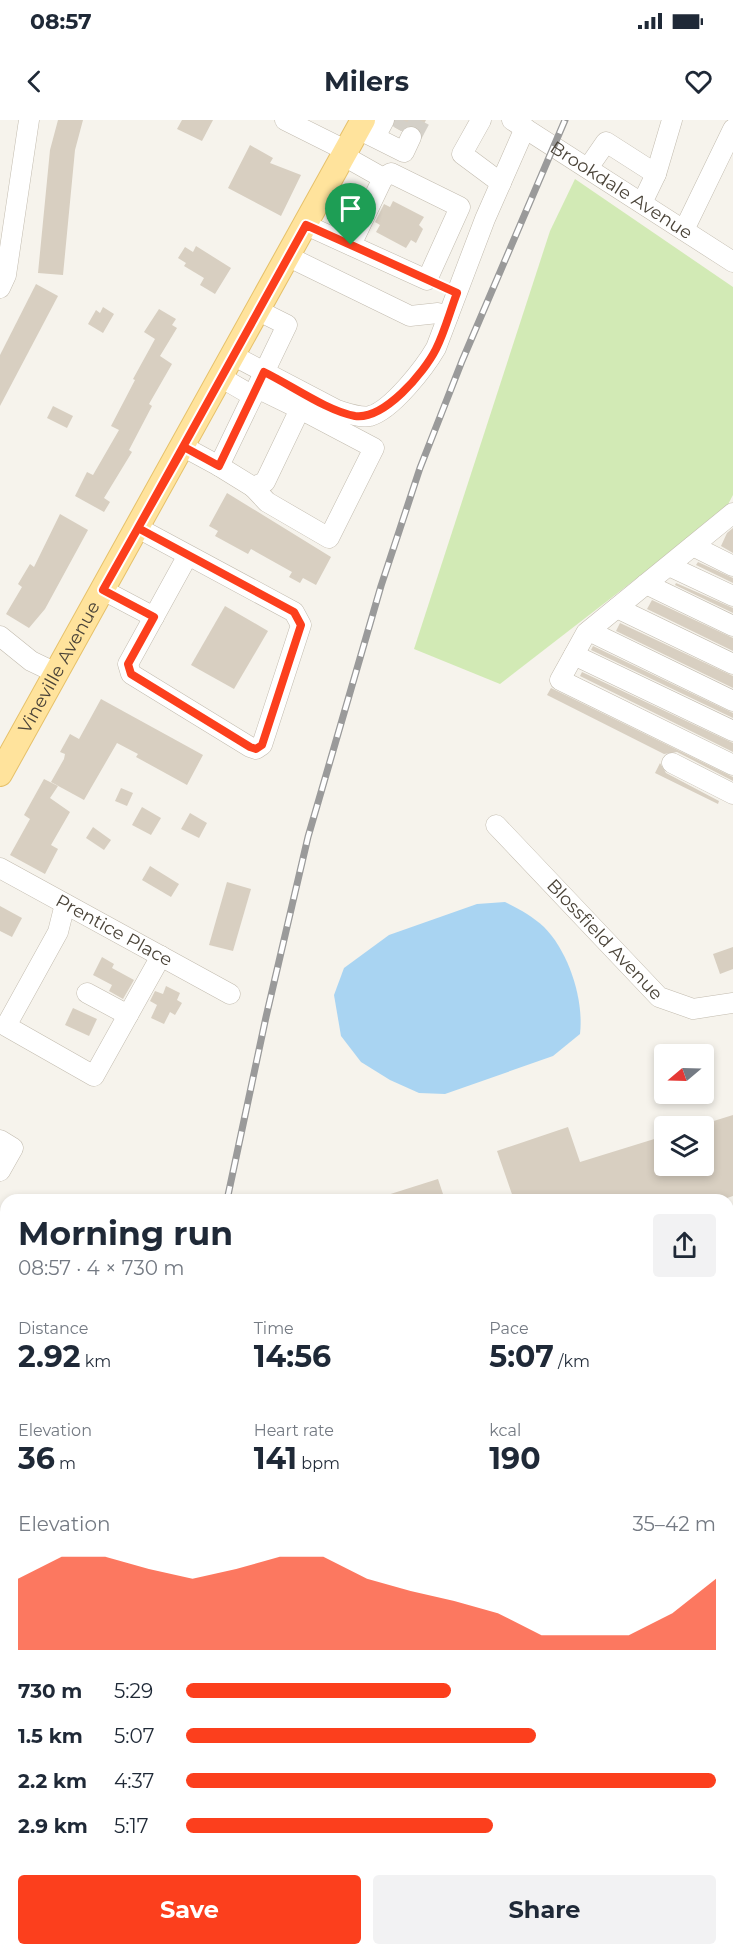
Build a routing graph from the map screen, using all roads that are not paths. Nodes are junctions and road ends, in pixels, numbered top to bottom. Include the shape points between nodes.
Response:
1 (29, 120) edge
2 (285, 120) edge
3 (481, 120) edge
4 (672, 120) edge
5 (530, 126) edge
6 (733, 129) edge
7 (383, 131) tunnel mouth
8 (345, 153) junction
9 (588, 168) junction
10 (656, 174) junction
11 (383, 178) junction
12 (501, 183) junction
13 (642, 203) junction
14 (306, 225) junction
15 (684, 230) junction
16 (351, 245) junction
17 (289, 257) junction
18 (733, 262) edge
19 (427, 280) junction
20 (0, 288) edge
21 (457, 293) junction
22 (259, 311) junction
23 (447, 316) junction
24 (234, 356) junction
25 (222, 378) junction
26 (258, 385) junction
27 (300, 409) junction
28 (184, 447) junction
29 (219, 466) junction
30 (253, 487) junction
31 (733, 513) edge
32 (138, 528) junction
33 (715, 528) junction
34 (733, 537) edge
35 (693, 546) junction
36 (188, 555) junction
37 (669, 566) junction
38 (733, 566) edge
39 (646, 584) junction
40 (103, 590) junction
41 (733, 596) edge
42 (617, 608) junction
43 (154, 617) junction
44 (733, 626) edge
45 (589, 631) junction
46 (0, 636) edge
47 (574, 655) junction
48 (733, 664) edge
49 (56, 673) junction
50 (733, 701) edge
51 (733, 731) edge
52 (672, 763) dead end
53 (733, 765) edge
54 (0, 774) edge
55 (733, 794) edge
56 (496, 825) dead end
57 (0, 868) edge
58 (65, 904) junction
59 (161, 956) junction
60 (87, 993) dead end
61 (230, 994) dead end
62 (733, 1002) edge
63 (128, 1015) junction
64 (3, 1032) edge
65 (0, 1140) edge
66 (0, 1171) edge

1 - 20 street via 6,276
2 - 8 street
3 - 12 street via 462,154
4 - 10 street
5 - 9 street, Brookdale Avenue
5 - 12 street
6 - 15 street
7 - 8 main road, Vineville Avenue
8 - 11 street
8 - 14 main road, Vineville Avenue
9 - 10 street via 606,142
9 - 13 street, Brookdale Avenue
10 - 13 street
11 - 16 street
11 - 19 street via 391,173 460,207
12 - 21 street
13 - 15 street, Brookdale Avenue
14 - 16 street
14 - 17 main road, Vineville Avenue
15 - 18 street, Brookdale Avenue
16 - 19 street
17 - 22 main road, Vineville Avenue
17 - 23 street via 410,316
19 - 21 street
21 - 23 street
22 - 24 main road, Vineville Avenue
22 - 26 street via 287,325
23 - 26 street via 426,366 398,396 371,416 355,416
24 - 25 main road, Vineville Avenue
24 - 26 street
25 - 26 street
25 - 28 main road, Vineville Avenue
26 - 27 street
26 - 29 street
27 - 30 street via 265,482
27 - 30 street via 374,448 328,538 267,502
28 - 29 street
28 - 32 main road, Vineville Avenue
29 - 30 street
31 - 33 street
32 - 36 street
32 - 40 main road, Vineville Avenue
33 - 34 street
33 - 35 street
35 - 37 street
35 - 38 street
36 - 43 street
36 - 43 street via 299,618 301,625 262,745 250,747 131,674 128,664
37 - 39 street
37 - 41 street
39 - 42 street
39 - 44 street
40 - 43 street
40 - 49 main road, Vineville Avenue
42 - 45 street
42 - 48 street
45 - 47 street
45 - 50 street
46 - 49 street via 31,661
47 - 51 street
47 - 53 street via 560,680
49 - 54 main road, Vineville Avenue
52 - 55 street
56 - 62 street, Blossfield Avenue via 659,997 693,1009
57 - 58 street, Prentice Place
58 - 59 street, Prentice Place
58 - 64 street via 58,932
59 - 61 street, Prentice Place
59 - 63 street
60 - 63 street
63 - 64 street via 94,1076
65 - 66 street via 13,1148

